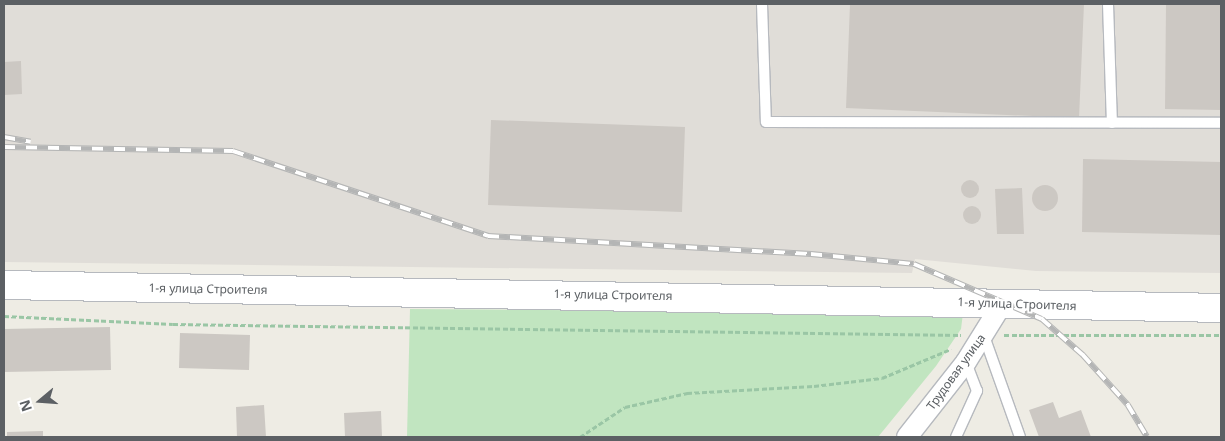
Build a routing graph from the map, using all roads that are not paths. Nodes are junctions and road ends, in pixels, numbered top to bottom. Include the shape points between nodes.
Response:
1 (762, 4) edge
2 (1108, 4) edge
3 (1112, 123) junction
4 (1221, 124) edge
5 (4, 285) edge
6 (1002, 304) junction
7 (1221, 308) edge
8 (984, 336) junction
9 (966, 362) junction
10 (958, 436) edge
11 (907, 437) edge
12 (1020, 437) edge

1 - 3 lane via 766,122
2 - 3 lane
3 - 4 lane
5 - 6 street, 1-я улица Строителя
6 - 7 street, 1-я улица Строителя
6 - 8 street, Трудовая улица
8 - 9 street, Трудовая улица
8 - 12 lane
9 - 10 lane via 977,391
9 - 11 street, Трудовая улица

